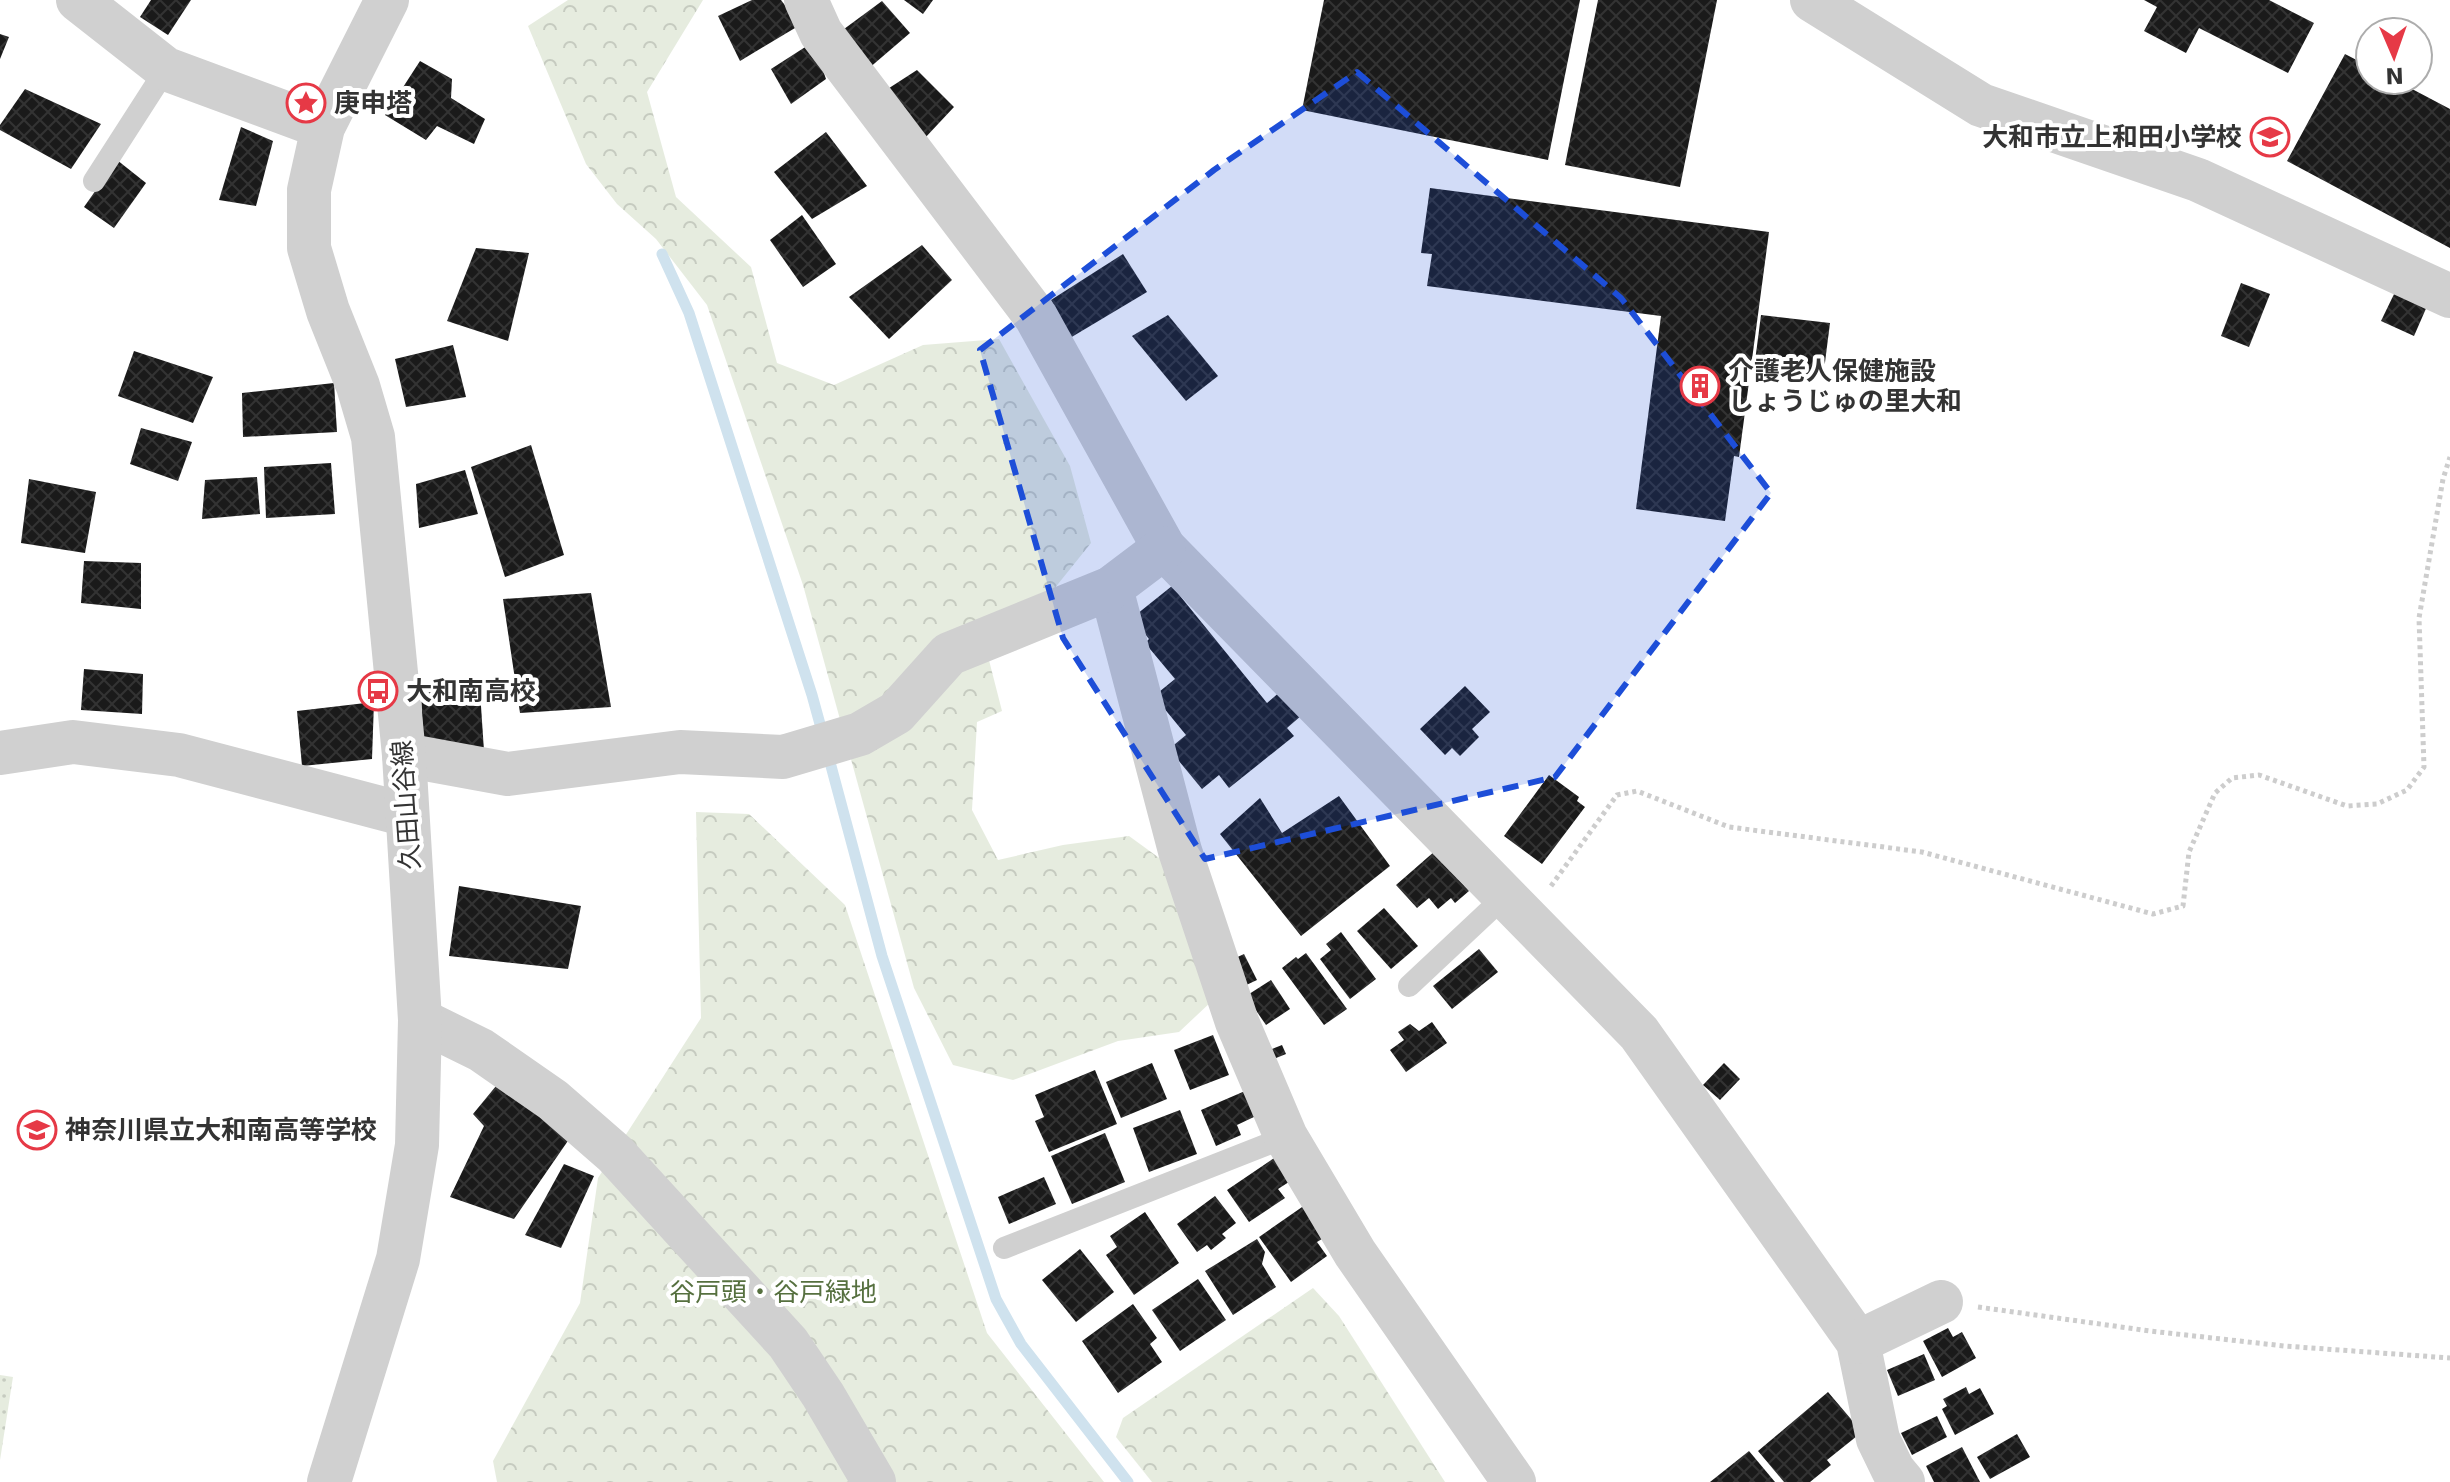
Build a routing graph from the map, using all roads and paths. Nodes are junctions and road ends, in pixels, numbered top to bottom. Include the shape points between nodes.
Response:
1 (78, 0) edge
2 (387, 0) edge
3 (806, 0) edge
4 (1812, 0) edge
5 (166, 69) junction
6 (323, 127) junction
7 (94, 181) dead end
8 (2450, 296) edge
9 (2450, 457) edge
10 (1164, 548) junction
11 (1111, 588) junction
12 (0, 753) edge
13 (404, 755) junction
14 (407, 815) junction
15 (1516, 908) junction
16 (1409, 986) dead end
17 (420, 1020) junction
18 (1286, 1137) junction
19 (1004, 1248) dead end
20 (1941, 1302) joint
21 (1858, 1342) junction
22 (2450, 1358) edge
23 (329, 1482) edge
24 (874, 1482) edge
25 (1514, 1482) edge
26 (1903, 1482) edge

1 - 5 street
2 - 6 street, 久田山谷線
3 - 10 street via 821,33 1036,317
4 - 8 street via 1981,105 2198,180
5 - 6 street
5 - 7 lane
6 - 13 street, 久田山谷線 via 309,190 309,248 373,437
9 - 15 path via 2419,618 2424,767 2407,790 2377,804 2347,806 2259,775 2232,778 2215,793 2189,852 2183,906 2153,914 1922,852 1729,827 1637,791 1617,795
10 - 11 street
10 - 15 street
11 - 13 street via 949,654 896,713 860,734 783,757 680,752 508,774
11 - 18 street via 1180,851 1237,1022
12 - 14 street via 73,742 179,755
13 - 14 street, 久田山谷線
14 - 17 street, 久田山谷線
15 - 16 lane
15 - 21 street via 1639,1033
17 - 23 street, 久田山谷線 via 417,1145 398,1259
17 - 24 street via 481,1050 553,1100 615,1154 788,1343
18 - 19 lane
18 - 25 street via 1355,1253
20 - 21 street
20 - 22 path via 2165,1333
21 - 26 street via 1878,1439

